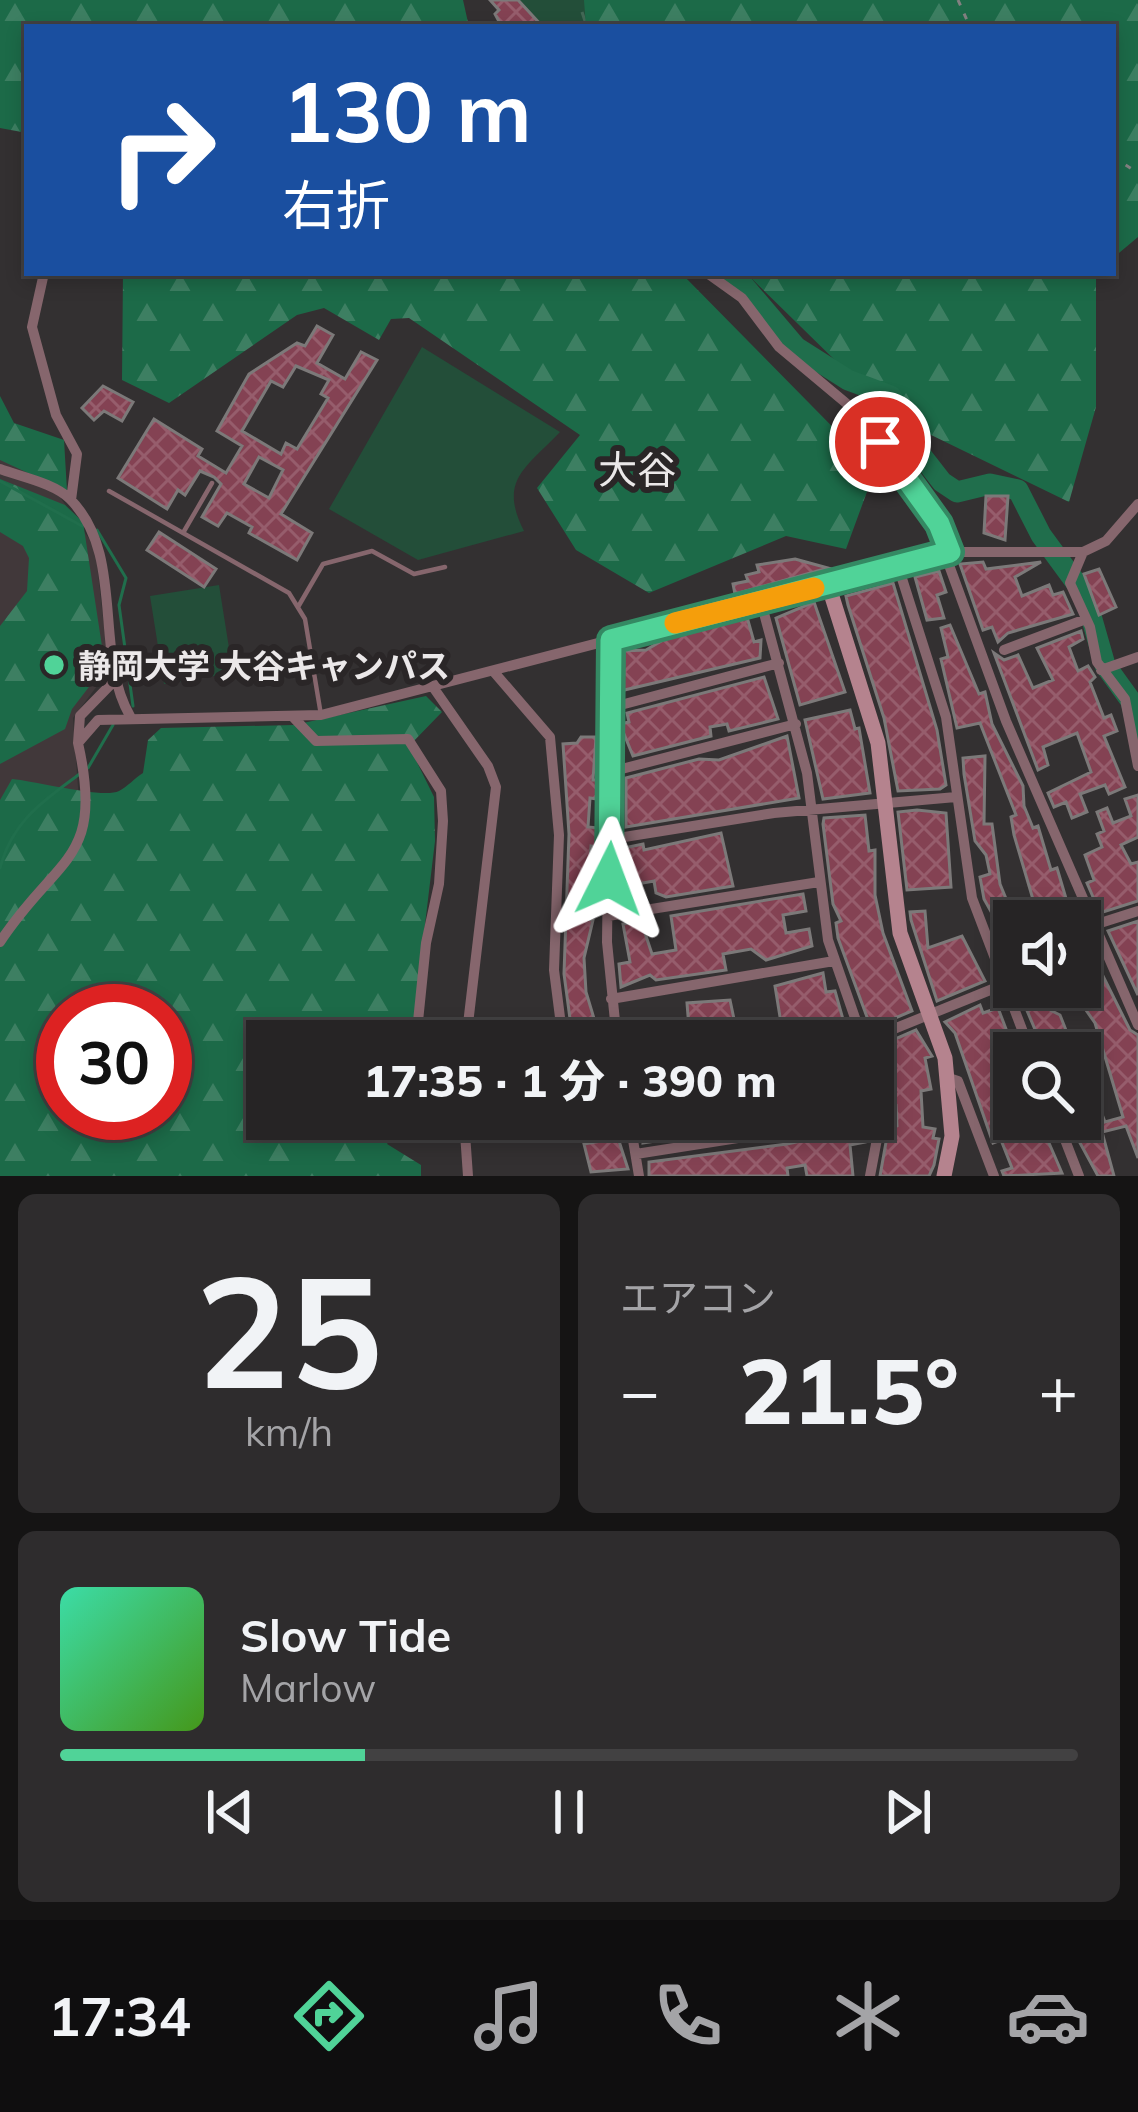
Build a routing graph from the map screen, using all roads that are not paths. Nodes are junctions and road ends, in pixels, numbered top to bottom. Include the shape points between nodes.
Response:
1 (43, 276) edge
2 (711, 276) edge
3 (0, 470) edge
4 (212, 483) dead end
5 (110, 491) dead end
6 (71, 500) junction
7 (1137, 506) edge
8 (183, 532) junction
9 (1083, 552) junction
10 (947, 553) junction
11 (898, 566) junction
12 (445, 567) dead end
13 (828, 584) junction
14 (760, 602) junction
15 (298, 607) junction
16 (1086, 619) junction
17 (611, 640) junction
18 (1004, 650) dead end
19 (1138, 657) edge
20 (779, 663) junction
21 (1105, 669) junction
22 (494, 672) junction
23 (116, 679) junction
24 (433, 687) junction
25 (613, 707) junction
26 (321, 715) junction
27 (130, 716) junction
28 (294, 718) junction
29 (796, 724) junction
30 (78, 743) junction
31 (1138, 766) edge
32 (614, 771) junction
33 (956, 796) junction
34 (885, 802) junction
35 (812, 808) junction
36 (611, 839) junction
37 (819, 882) junction
38 (1083, 900) edge
39 (1138, 911) edge
40 (608, 916) junction
41 (1101, 923) edge
42 (1101, 941) edge
43 (0, 942) edge
44 (993, 953) edge
45 (834, 962) junction
46 (993, 989) edge
47 (611, 999) junction
48 (931, 1014) junction
49 (418, 1020) edge
50 (468, 1020) edge
51 (560, 1020) edge
52 (614, 1020) edge
53 (855, 1020) edge
54 (1138, 1025) edge
55 (894, 1029) edge
56 (950, 1078) junction
57 (978, 1135) junction
58 (952, 1136) junction
59 (465, 1140) edge
60 (633, 1140) edge
61 (725, 1140) edge
62 (874, 1140) edge
63 (1065, 1140) edge
64 (636, 1154) junction
65 (468, 1176) edge
66 (639, 1176) edge
67 (870, 1176) edge
68 (945, 1176) edge
69 (994, 1176) edge
70 (1079, 1176) edge

1 - 6 street via 32,327 56,415 77,454
2 - 10 street via 865,419 939,524
3 - 6 street
4 - 8 lane
5 - 8 lane
6 - 23 street via 97,547
7 - 9 street via 1106,541
8 - 15 lane via 289,593
9 - 10 street
9 - 16 street via 1073,572
10 - 11 street
10 - 38 street via 1006,721
11 - 13 street
11 - 33 street via 946,717
12 - 15 lane via 414,574 372,551 323,564
13 - 14 street
13 - 34 street via 874,727
14 - 17 street
14 - 20 street
15 - 26 lane
16 - 18 street
16 - 21 street
17 - 22 street
17 - 25 street
19 - 21 street
20 - 25 street
20 - 29 street
21 - 31 street via 1125,699
22 - 24 street
22 - 51 street via 550,737
23 - 27 street
23 - 30 street via 80,716
24 - 26 street
24 - 50 street via 496,787
25 - 32 street
26 - 28 street
27 - 28 street
27 - 30 street via 98,720
28 - 49 street via 316,742 408,739 441,791 440,884
29 - 32 street
29 - 35 street
30 - 43 street via 88,822 72,854
32 - 36 street
33 - 34 street
33 - 44 street via 972,898
34 - 35 street
34 - 48 street via 896,914
35 - 36 street
35 - 37 street
36 - 40 street
37 - 40 street
37 - 45 street
39 - 41 street
40 - 47 street
42 - 54 street
45 - 47 street
45 - 53 street
46 - 48 street
47 - 52 street
48 - 55 street
48 - 56 street
56 - 57 street
56 - 58 street
57 - 58 street
57 - 69 street
58 - 68 street
59 - 65 street
60 - 64 street
61 - 64 street
62 - 67 street
63 - 70 street
64 - 66 street

